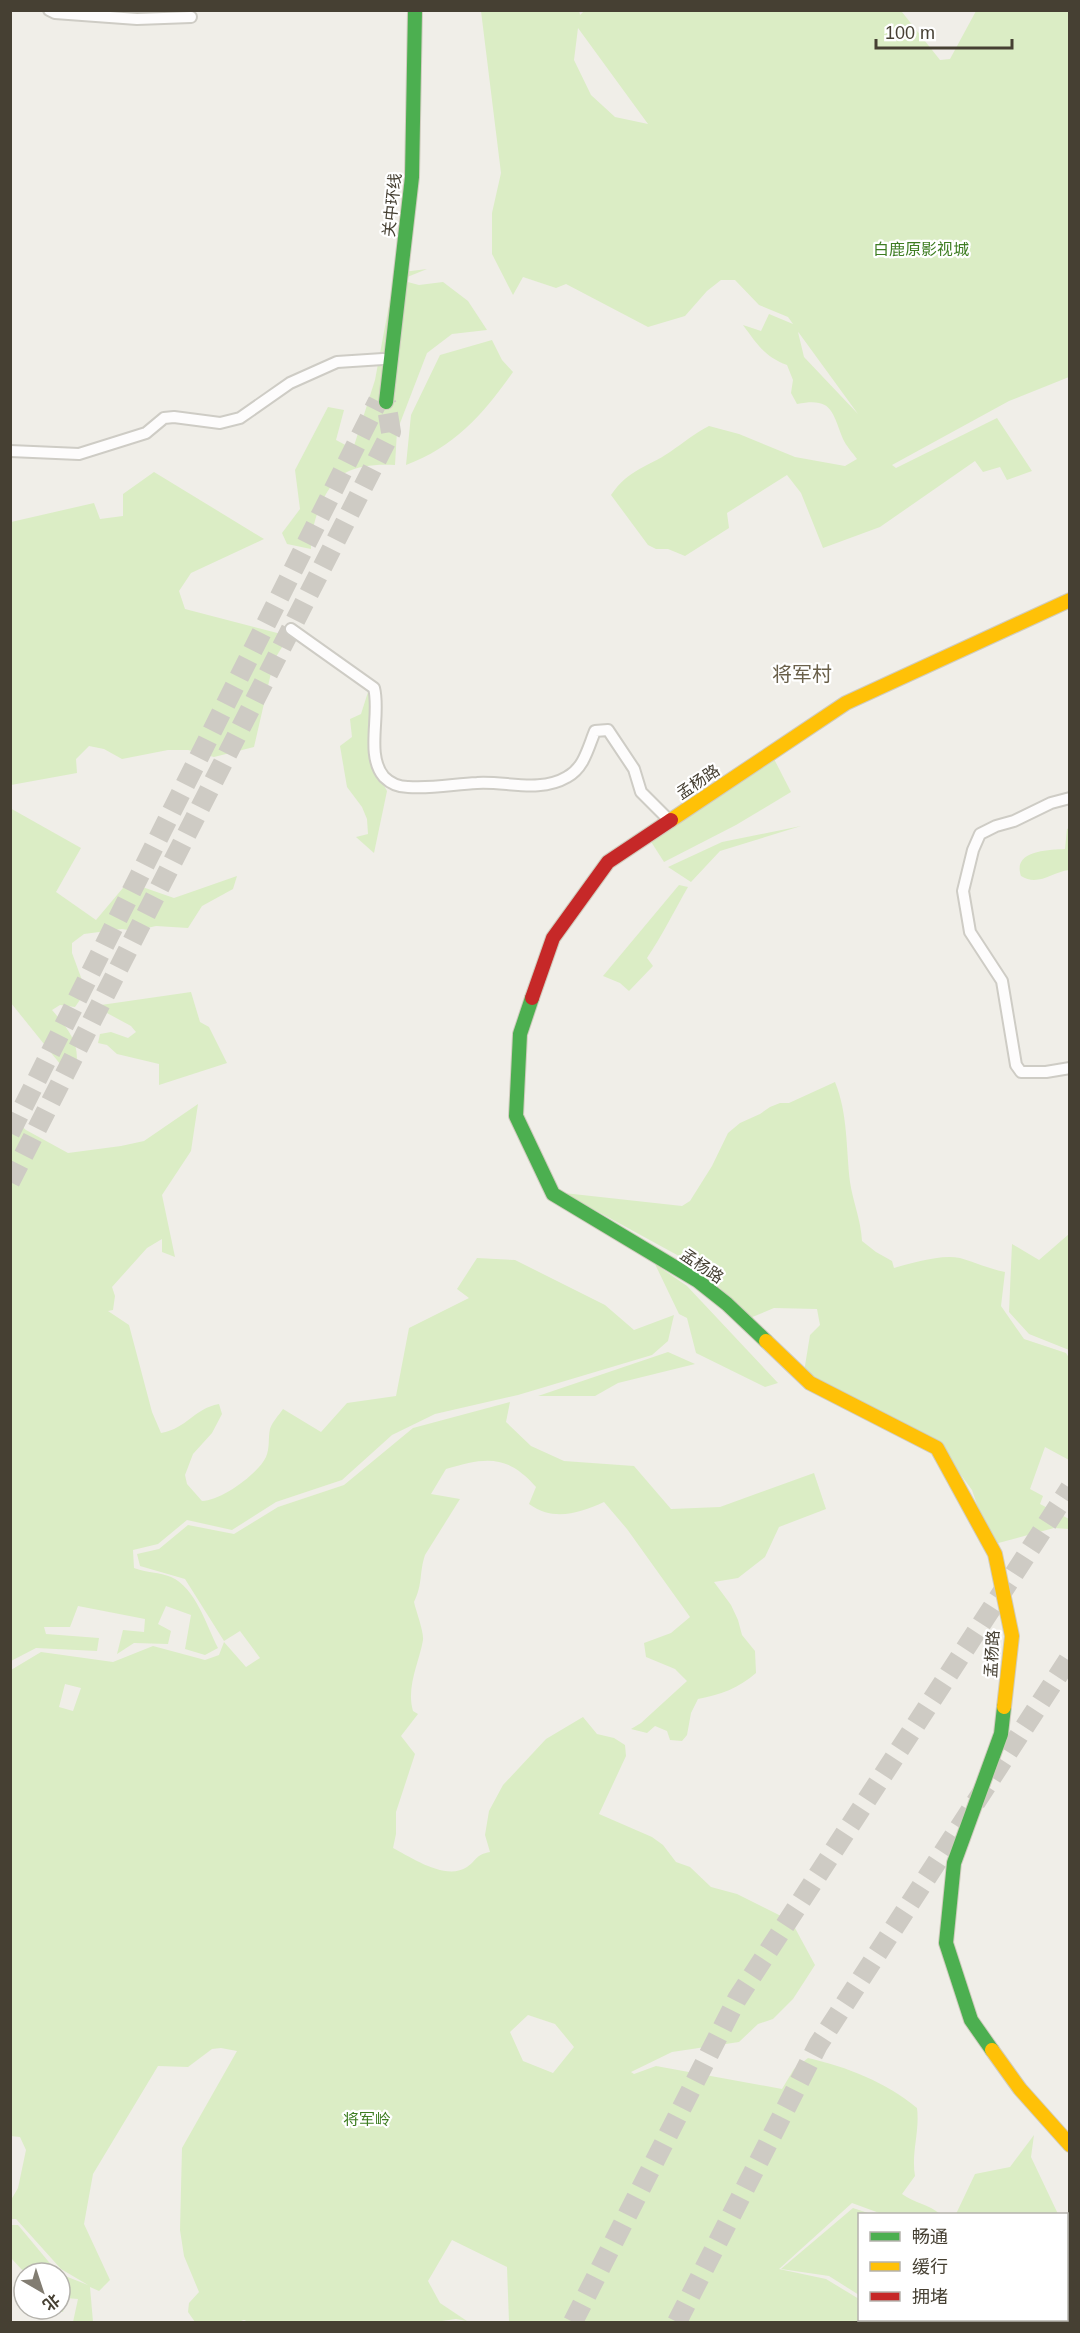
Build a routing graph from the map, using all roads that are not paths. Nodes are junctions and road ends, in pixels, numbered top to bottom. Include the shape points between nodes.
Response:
1 (49, 10) edge
2 (402, 10) edge
3 (415, 10) edge
4 (191, 17) dead end
5 (383, 359) junction
6 (10, 450) edge
7 (1070, 600) edge
8 (291, 629) dead end
9 (1070, 798) edge
10 (670, 821) junction
11 (1070, 1068) edge
12 (1070, 2145) edge

1 - 4 street via 137,19
2 - 5 main road, 关中环线 via 404,177
3 - 5 main road, 关中环线 via 412,177 382,401
5 - 6 street via 337,362 290,383 240,418 220,423 164,418 146,433 80,454
7 - 10 main road, 孟杨路 via 846,703
8 - 10 street via 374,688 376,759 382,775 393,785 409,788 480,782 551,784 580,767 595,732 608,730 634,769 641,792
9 - 11 street via 980,834 963,891 970,932 1002,981 1016,1065 1021,1072
10 - 12 main road, 孟杨路 via 608,862 553,938 520,1034 516,1116 553,1194 698,1281 810,1383 937,1448 995,1554 1012,1636 1001,1734 954,1863 946,1943 971,2020 1020,2089

